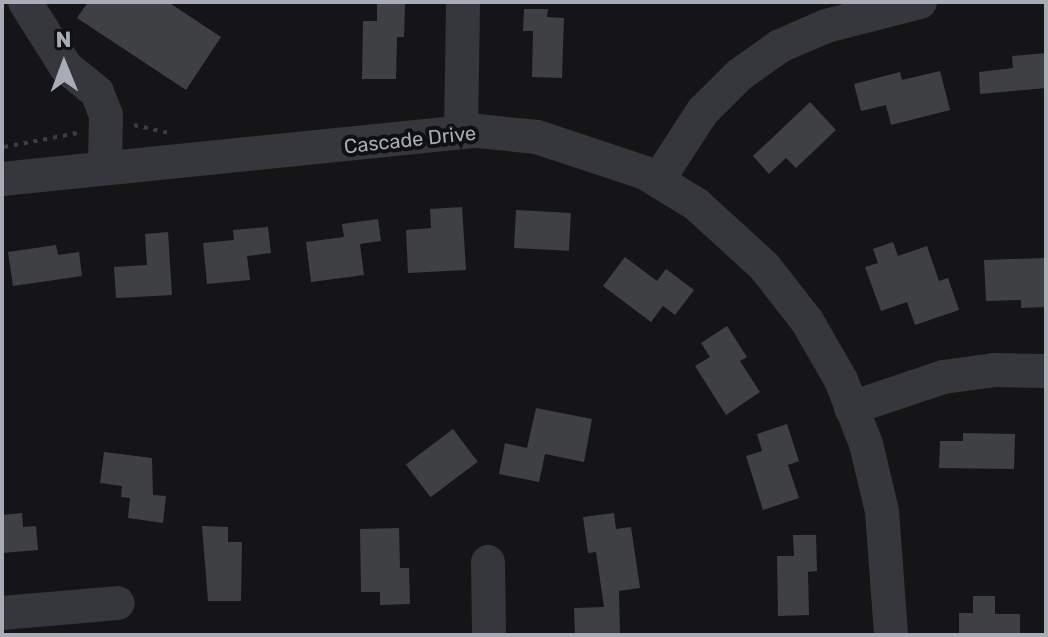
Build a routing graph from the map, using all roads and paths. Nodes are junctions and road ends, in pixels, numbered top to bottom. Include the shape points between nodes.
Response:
1 (25, 2) edge
2 (463, 2) edge
3 (920, 2) edge
4 (844, 11) edge
5 (106, 128) junction
6 (461, 132) junction
7 (180, 137) dead end
8 (2, 148) edge
9 (105, 165) junction
10 (2, 179) edge
11 (658, 180) junction
12 (1046, 371) edge
13 (851, 408) junction
14 (488, 562) dead end
15 (118, 603) dead end
16 (2, 613) edge
17 (489, 635) edge
18 (891, 635) edge

1 - 5 street via 66,67 97,92
2 - 6 street
3 - 4 street
4 - 11 street via 739,75 703,111
5 - 7 path via 142,124
5 - 8 path
5 - 9 street
6 - 9 street, Cascade Drive via 280,153
6 - 11 street, Cascade Drive via 551,140 592,151
9 - 10 street, Cascade Drive
11 - 13 street, Cascade Drive via 719,223 764,266 807,321
12 - 13 street via 943,377
13 - 18 street, Cascade Drive via 882,511
14 - 17 street
15 - 16 street

